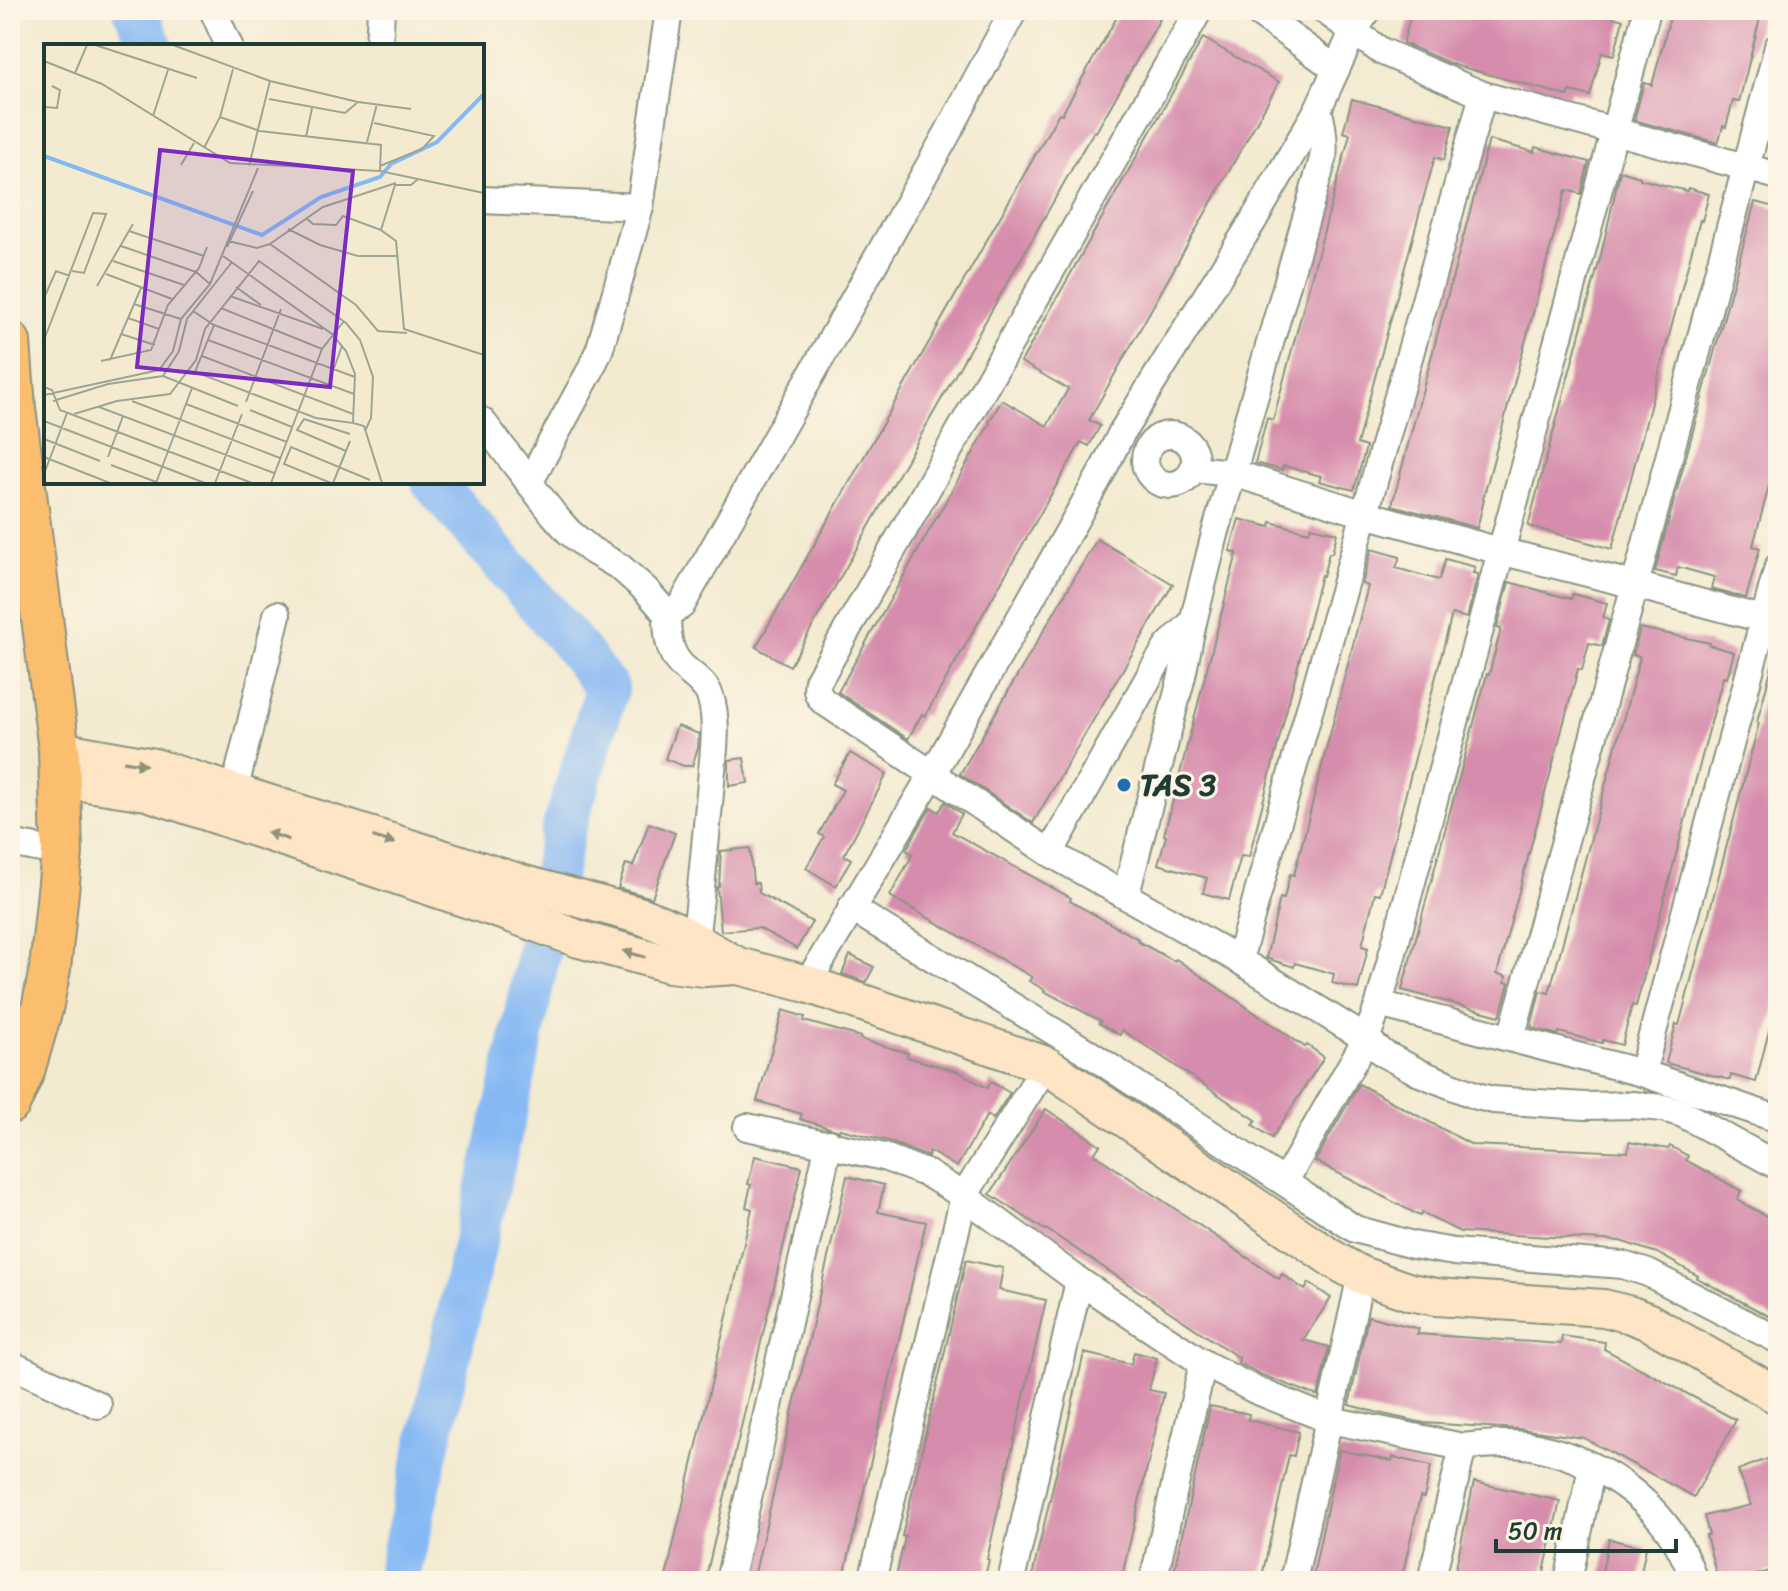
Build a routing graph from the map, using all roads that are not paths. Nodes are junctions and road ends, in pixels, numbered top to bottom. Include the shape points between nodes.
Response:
1 (213, 10) edge
2 (381, 10) edge
3 (669, 10) edge
4 (1014, 10) edge
5 (1199, 10) edge
6 (1254, 10) edge
7 (1324, 10) edge
8 (1647, 10) edge
9 (1361, 21) edge
10 (228, 44) edge
11 (379, 44) edge
12 (1778, 47) edge
13 (1336, 69) junction
14 (1483, 95) junction
15 (1318, 109) junction
16 (1613, 132) junction
17 (1747, 168) junction
18 (1778, 176) edge
19 (484, 200) edge
20 (640, 207) junction
21 (10, 342) edge
22 (484, 424) edge
23 (1122, 432) junction
24 (1147, 450) junction
25 (1193, 469) junction
26 (1233, 473) junction
27 (529, 483) junction
28 (1365, 514) junction
29 (1500, 551) junction
30 (1778, 567) edge
31 (1635, 585) junction
32 (277, 615) dead end
33 (1193, 622) junction
34 (1771, 622) edge
35 (668, 626) junction
36 (60, 765) junction
37 (933, 773) junction
38 (234, 792) junction
39 (323, 836) junction
40 (10, 843) edge
41 (62, 853) junction
42 (1050, 853) junction
43 (1126, 894) junction
44 (516, 898) junction
45 (847, 915) junction
46 (688, 954) junction
47 (1239, 960) junction
48 (807, 984) junction
49 (1379, 1004) junction
50 (1511, 1038) junction
51 (1366, 1039) junction
52 (1046, 1065) junction
53 (1642, 1073) junction
54 (10, 1103) edge
55 (1778, 1119) edge
56 (747, 1127) dead end
57 (829, 1143) junction
58 (1771, 1162) edge
59 (1285, 1181) junction
60 (964, 1196) junction
61 (1361, 1275) junction
62 (1079, 1281) junction
63 (1778, 1340) edge
64 (1203, 1363) junction
65 (10, 1364) edge
66 (1778, 1396) edge
67 (98, 1405) dead end
68 (1330, 1420) junction
69 (1463, 1447) junction
70 (1592, 1467) junction
71 (729, 1581) edge
72 (872, 1581) edge
73 (1011, 1581) edge
74 (1153, 1581) edge
75 (1293, 1581) edge
76 (1431, 1581) edge
77 (1568, 1581) edge
78 (1694, 1581) edge

1 - 10 street
2 - 11 street
3 - 20 street
4 - 35 street
5 - 37 street via 818,681 823,701
6 - 13 street
7 - 9 street
8 - 16 street
9 - 13 street
9 - 14 street via 1381,51
12 - 17 street
13 - 15 street
14 - 16 street
14 - 28 street
15 - 23 street
15 - 26 street via 1323,159
16 - 17 street
16 - 29 street
17 - 18 street
17 - 31 street
19 - 20 street
20 - 27 street via 600,348
21 - 36 main road
22 - 27 street
23 - 24 street
23 - 37 street
24 - 25 street via 1147,469 1161,483 1180,483
24 - 25 street via 1160,436 1180,436 1193,450
25 - 26 street
26 - 28 street
26 - 33 street
27 - 35 street via 569,532 646,590
28 - 29 street
28 - 47 street
29 - 31 street
29 - 49 street
30 - 34 street
31 - 34 street
31 - 50 street
32 - 38 street
33 - 42 street via 1154,668
33 - 43 street
34 - 53 street
35 - 46 street via 679,663 705,687 713,715 713,764
36 -> 38 street via 154,767
39 -> 36 street
36 - 41 main road
37 - 42 street
37 - 45 street
38 - 39 street
39 - 44 street
40 - 41 street
41 - 54 main road via 42,1009
42 - 43 street
43 - 47 street
46 -> 44 street via 579,939
44 - 46 street via 593,903 642,916 675,930
45 - 48 street
45 - 59 street via 1084,1050
46 - 48 street
47 - 51 street
48 - 52 street
49 - 50 street
49 - 51 street
50 - 53 street
51 - 58 street via 1420,1073 1477,1096 1663,1108
51 - 59 street
52 - 60 street
52 - 61 street
53 - 55 street
55 - 58 street
56 - 57 street
57 - 60 street via 928,1174
57 - 71 street
59 - 63 street via 1355,1229 1454,1252 1623,1265
60 - 62 street
60 - 72 street
61 - 66 street via 1436,1297 1619,1311 1649,1322
61 - 68 street
62 - 64 street
62 - 73 street
64 - 68 street
64 - 74 street
65 - 67 street
68 - 69 street
68 - 75 street
69 - 70 street via 1535,1447
69 - 76 street
70 - 77 street
70 - 78 street via 1635,1493 1667,1526

